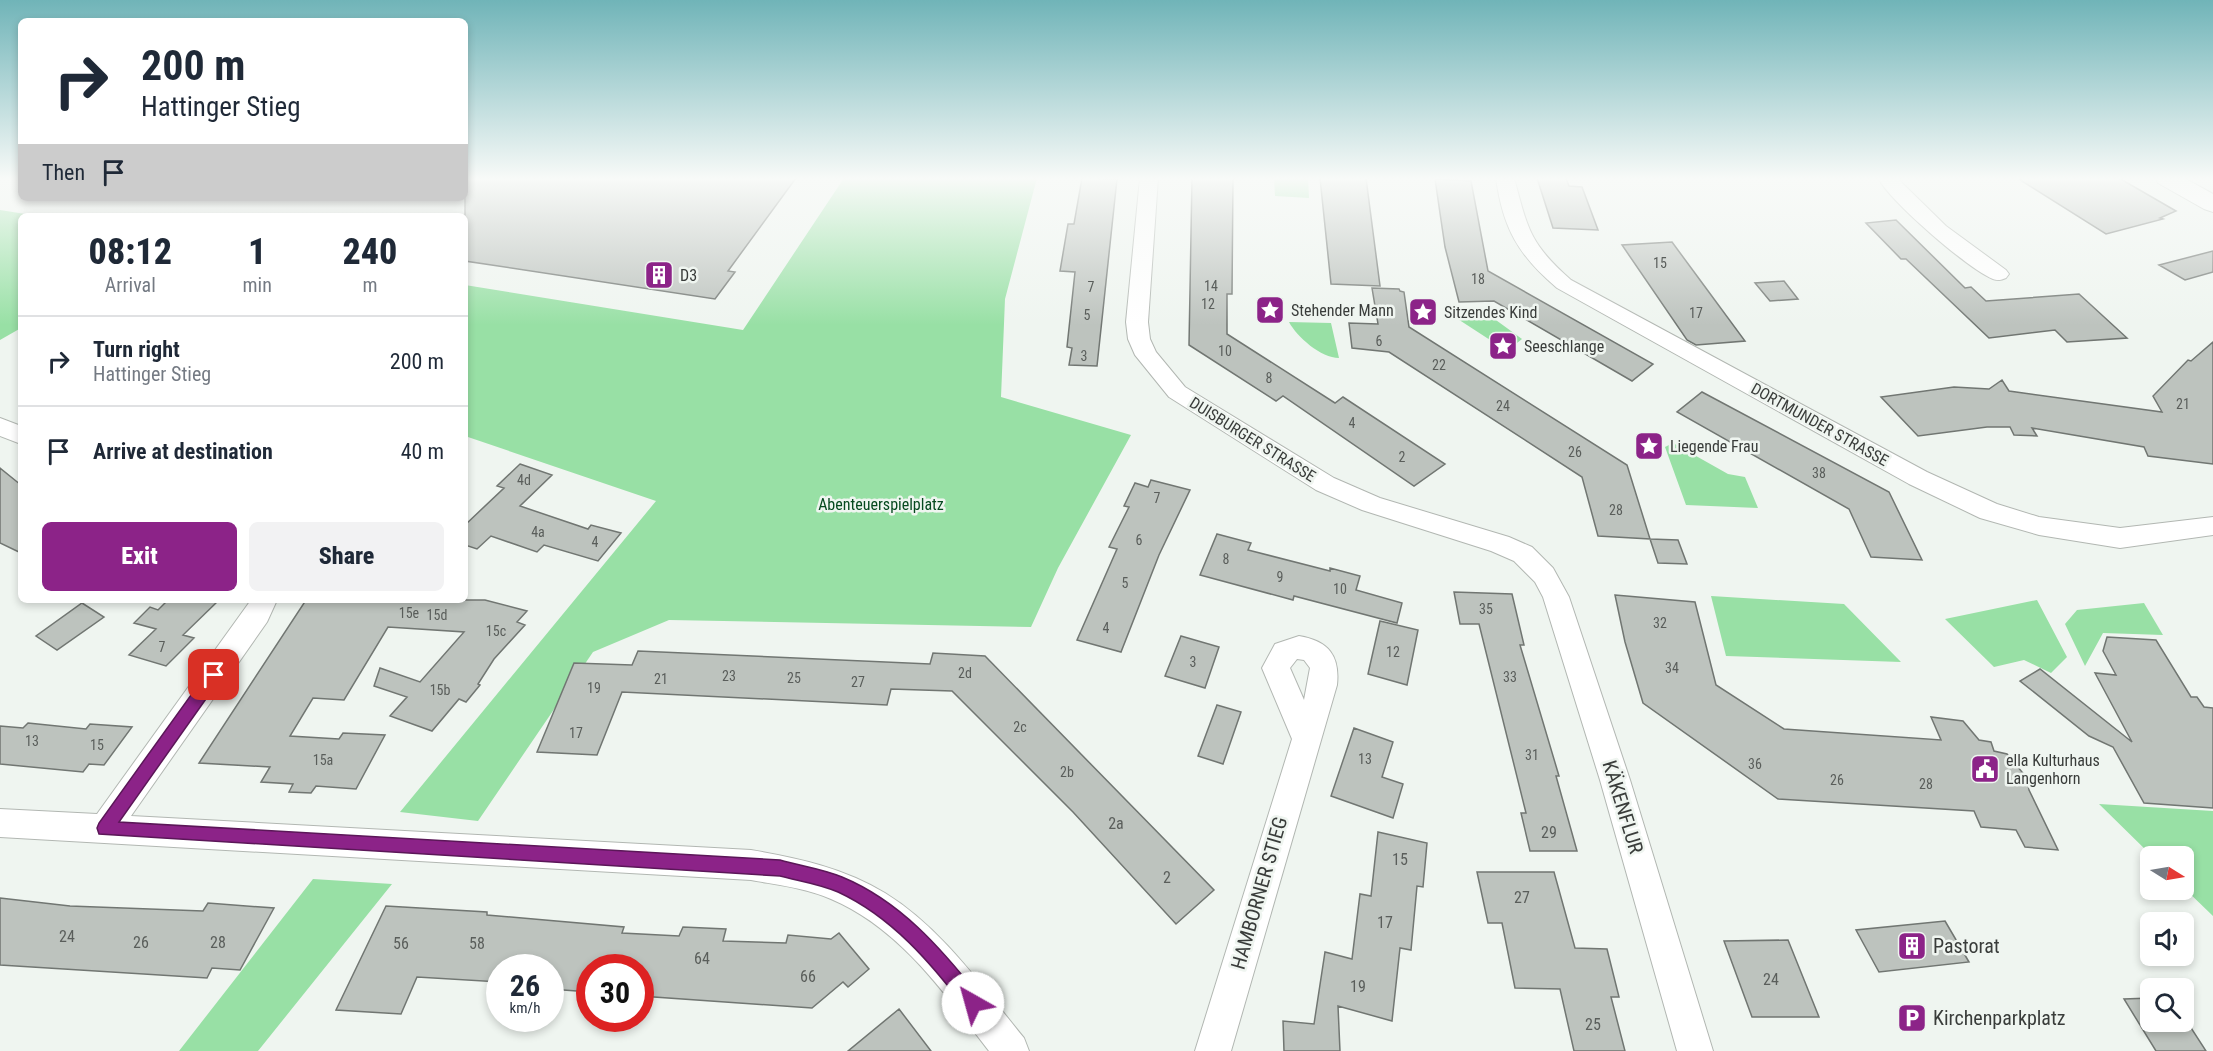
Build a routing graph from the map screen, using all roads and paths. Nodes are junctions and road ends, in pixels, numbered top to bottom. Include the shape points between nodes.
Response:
1 (1145, 227) edge
2 (1517, 227) edge
3 (1940, 227) edge
4 (1999, 274) dead end
5 (0, 426) edge
6 (18, 435) edge
7 (2213, 526) edge
8 (1538, 568) joint
9 (262, 603) edge
10 (1305, 736) dead end
11 (0, 823) edge
12 (105, 828) junction
13 (1011, 1051) edge
14 (1213, 1051) edge
15 (1695, 1051) edge

1 - 8 street, DUISBURGER STRASSE via 1139,339 1146,355 1177,392 1325,484 1371,504 1500,544
2 - 7 street, DORTMUNDER STRASSE via 1534,257 1564,284 1959,499 2039,526 2086,535 2120,538
3 - 4 street
5 - 6 street
8 - 15 street, KÄKENFLUR via 1556,597
9 - 12 street
10 - 14 street, HAMBORNER STIEG
11 - 12 street
12 - 13 street via 751,865 806,874 838,884 894,916 943,964

